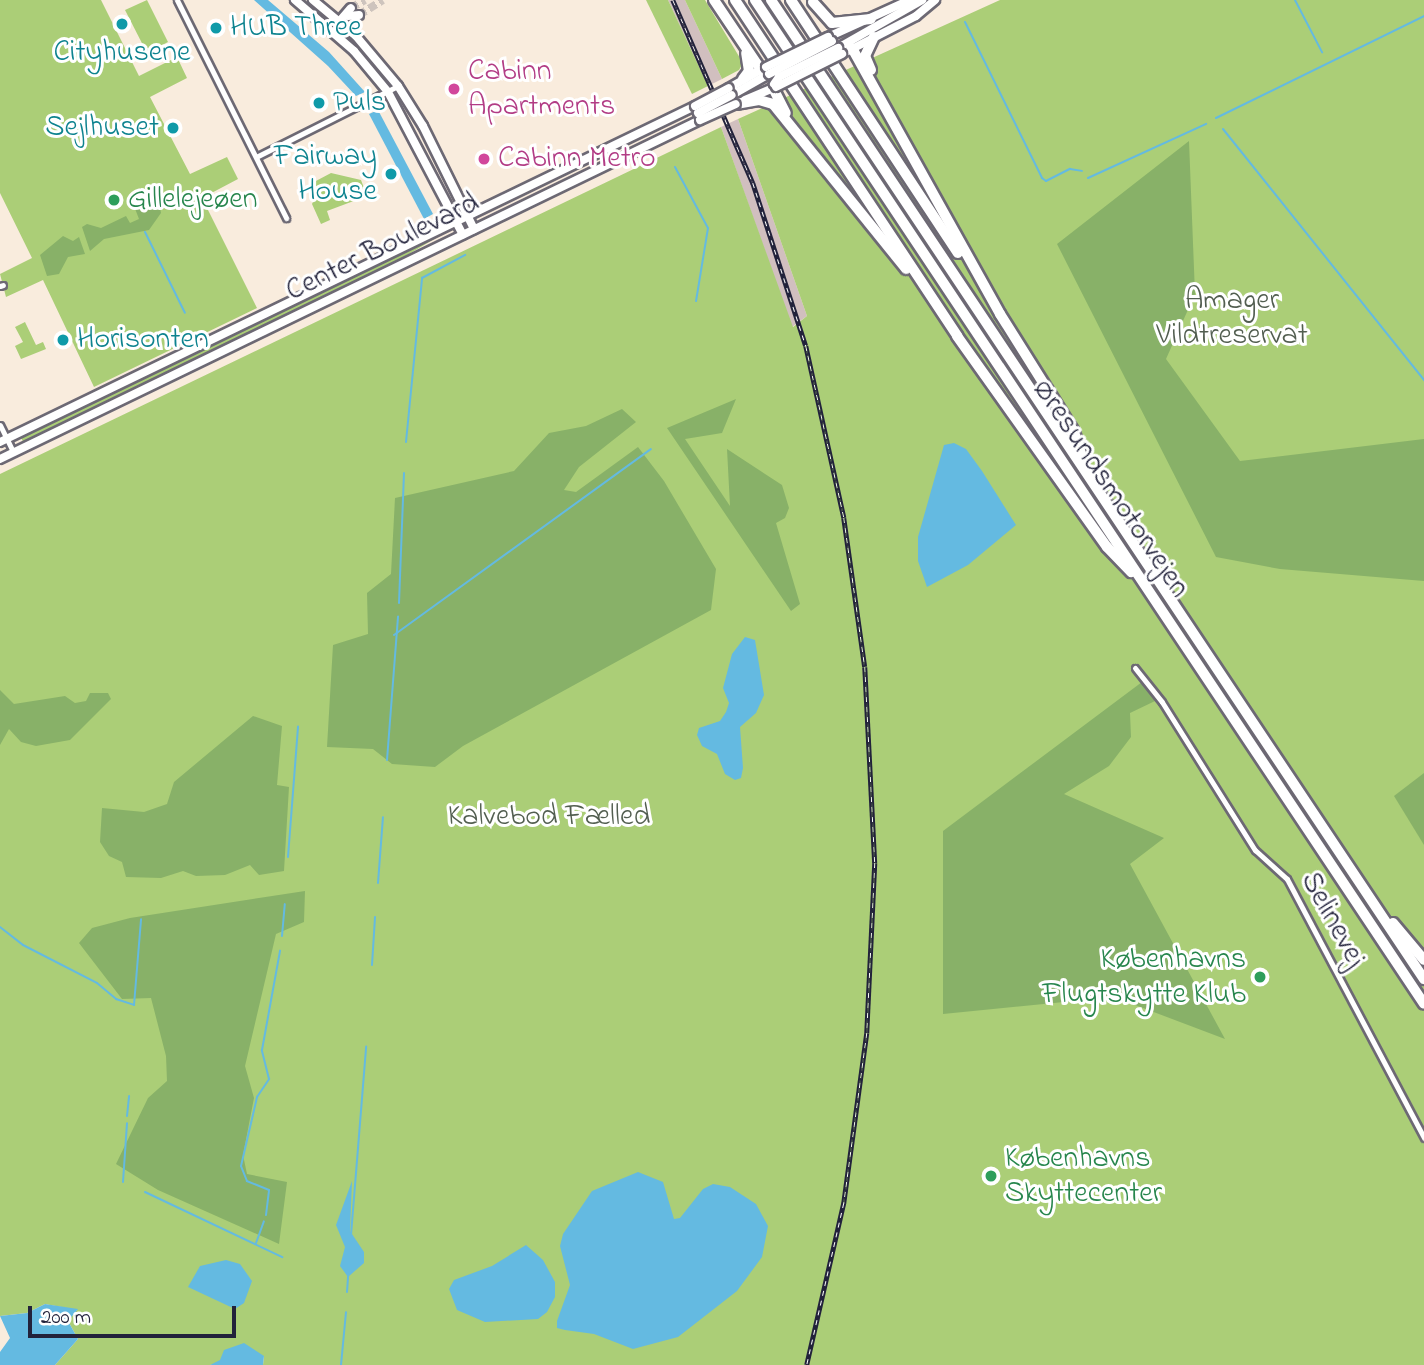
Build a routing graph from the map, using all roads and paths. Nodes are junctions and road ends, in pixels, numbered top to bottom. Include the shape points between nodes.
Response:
1 (177, 0) edge
2 (295, 0) edge
3 (313, 0) edge
4 (714, 0) edge
5 (735, 0) edge
6 (754, 0) edge
7 (771, 0) edge
8 (791, 0) edge
9 (910, 0) edge
10 (922, 0) edge
11 (935, 0) edge
12 (812, 1) edge
13 (347, 15) junction
14 (359, 15) tunnel mouth
15 (870, 19) junction
16 (329, 27) junction
17 (874, 37) junction
18 (839, 44) junction
19 (745, 49) junction
20 (765, 72) junction
21 (743, 79) junction
22 (398, 86) junction
23 (774, 86) junction
24 (388, 92) junction
25 (732, 95) junction
26 (698, 113) junction
27 (799, 134) junction
28 (912, 155) junction
29 (256, 157) junction
30 (286, 218) dead end
31 (467, 218) junction
32 (457, 222) junction
33 (474, 229) junction
34 (463, 235) junction
35 (1000, 314) junction
36 (957, 335) junction
37 (0, 425) edge
38 (3, 441) edge
39 (13, 452) junction
40 (0, 459) edge
41 (1088, 476) junction
42 (1149, 591) junction
43 (1135, 668) dead end
44 (1369, 897) junction
45 (1424, 960) edge
46 (1424, 979) edge
47 (1424, 1004) edge
48 (1424, 1138) edge

1 - 29 street
2 - 16 street
3 - 13 street
4 - 19 highway
5 - 36 highway
6 - 42 highway, Øresundsmotorvejen
7 - 41 highway, Øresundsmotorvejen
8 - 35 highway
9 - 15 street, Center Boulevard
10 - 18 street
11 - 17 street, Center Boulevard
12 - 15 highway via 832,23
12 - 18 highway
13 - 14 street
13 - 16 street
13 - 22 street
15 - 18 street, Center Boulevard
16 - 24 street
17 - 18 street, Center Boulevard
17 - 28 highway via 866,62 902,124
18 - 20 street, Center Boulevard, bridge
18 - 23 street, Center Boulevard, bridge
18 - 28 highway
19 - 20 highway
19 - 21 highway via 749,71
20 - 21 street, Center Boulevard
20 - 23 street
20 - 25 street
21 - 25 street, Center Boulevard
22 - 24 street
22 - 31 street via 423,126
23 - 25 street, Center Boulevard
23 - 27 highway
24 - 29 street
24 - 32 street
25 - 26 street, Center Boulevard, bridge
25 - 26 street, Center Boulevard, bridge
25 - 27 highway via 767,101
26 - 31 street, Center Boulevard
26 - 33 street, Center Boulevard via 662,138
27 - 36 highway
28 - 35 highway
29 - 30 street
31 - 32 street, Center Boulevard
31 - 33 street
32 - 34 street
32 - 38 street, Center Boulevard
33 - 34 street, Center Boulevard
34 - 39 street, Center Boulevard
35 - 41 highway via 1074,432
36 - 42 highway via 1107,547
37 - 38 street
38 - 39 street
39 - 40 street, Center Boulevard
41 - 44 highway, Øresundsmotorvejen
42 - 47 highway, Øresundsmotorvejen
43 - 48 street, Selinevej via 1162,702 1255,850 1287,879
44 - 45 highway
44 - 46 highway, Øresundsmotorvejen

